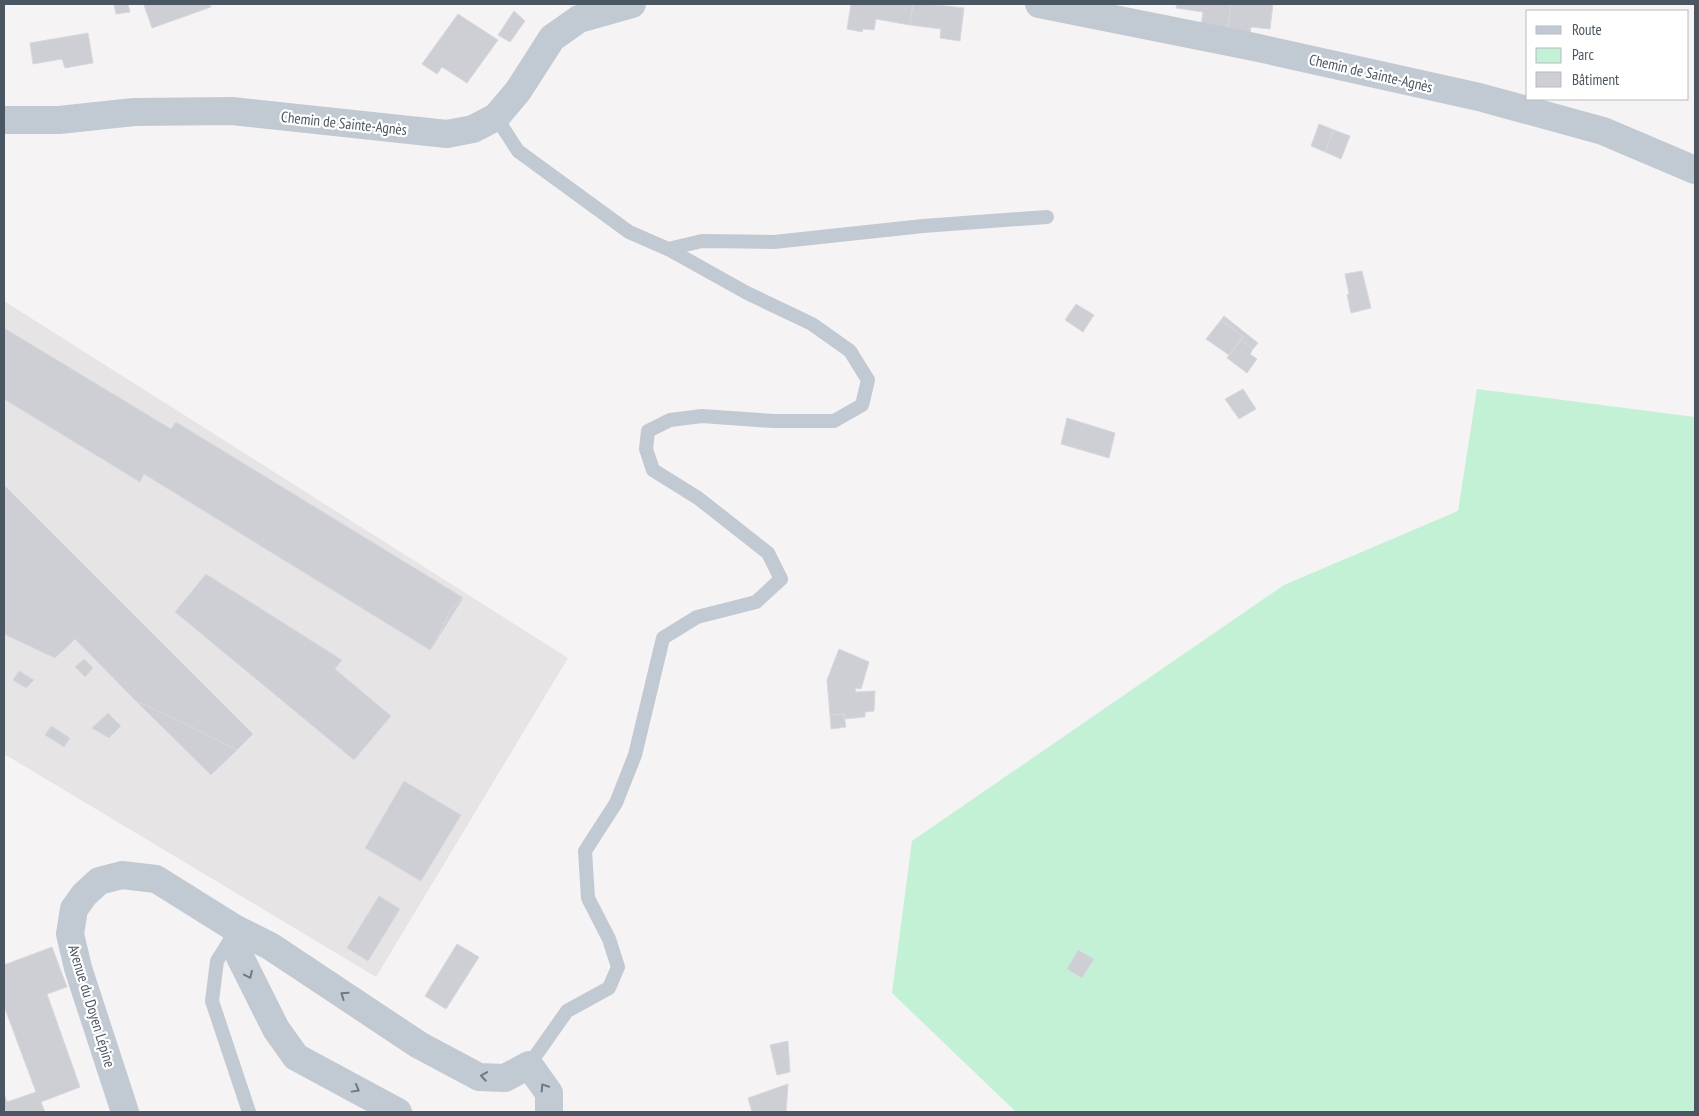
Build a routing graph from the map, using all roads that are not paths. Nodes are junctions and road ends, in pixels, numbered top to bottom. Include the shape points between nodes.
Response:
1 (632, 4) edge
2 (1039, 4) edge
3 (496, 118) junction
4 (4, 120) edge
5 (1695, 170) edge
6 (1047, 217) dead end
7 (668, 250) junction
8 (236, 929) junction
9 (529, 1065) junction
10 (125, 1112) edge
11 (249, 1112) edge
12 (398, 1112) edge
13 (549, 1112) edge

1 - 3 street, Chemin de Sainte-Agnès via 579,19 552,38 518,91
2 - 5 street, Chemin de Sainte-Agnès via 1245,45 1478,97 1603,132
3 - 4 street, Chemin de Sainte-Agnès via 473,129 447,134 232,110
3 - 7 lane via 518,151 629,232
6 - 7 lane via 774,242 702,241
7 - 9 lane via 812,324 850,351 868,380 862,405 834,422 773,422 702,416 670,420 648,431 646,449 653,470 698,498 768,553 781,579 756,602 697,617 663,638 635,755 616,803 585,851 588,898 609,939 618,967 609,988 567,1011
9 -> 8 street, Avenue du Doyen Lépine via 505,1078 480,1077 419,1045 270,946
8 - 10 street, Avenue du Doyen Lépine via 156,879 122,875 99,881 74,909 70,934 78,968
8 - 11 lane via 217,961 212,1001
8 -> 12 street via 240,957 276,1029 296,1057
13 -> 9 street via 549,1093

